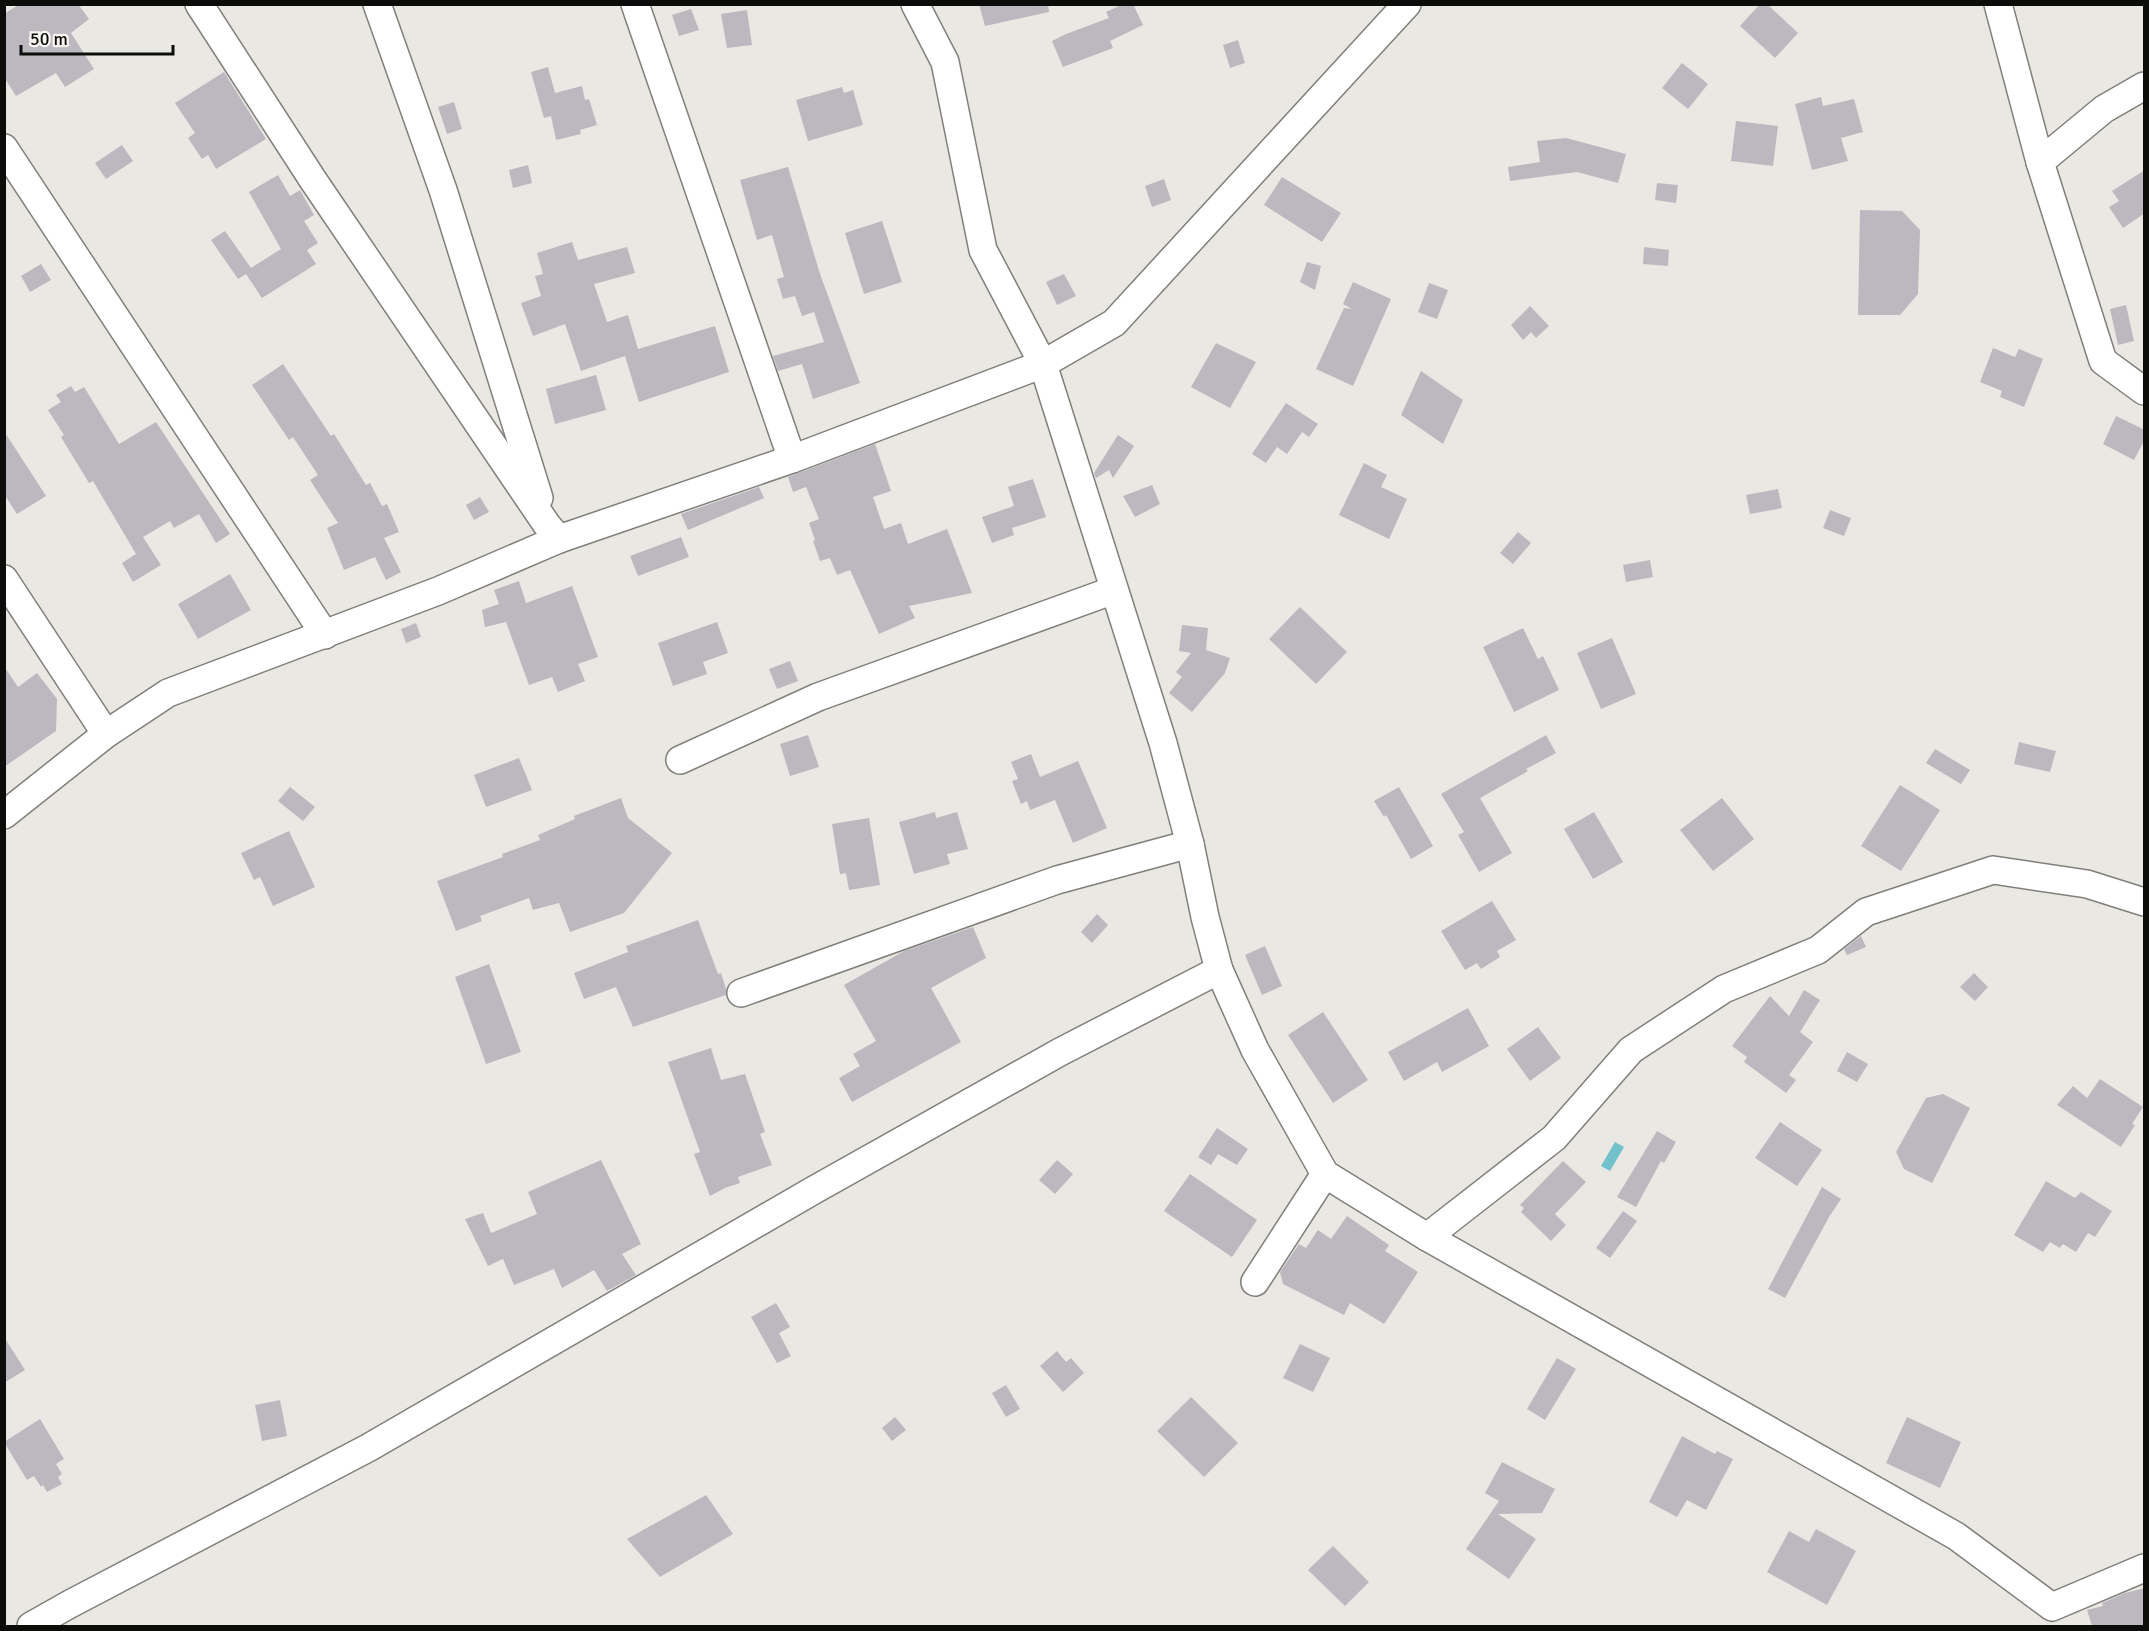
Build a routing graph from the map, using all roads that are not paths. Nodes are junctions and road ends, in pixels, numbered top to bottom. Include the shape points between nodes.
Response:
1 (199, 4) edge
2 (377, 4) edge
3 (635, 4) edge
4 (915, 4) edge
5 (1407, 4) edge
6 (1998, 4) edge
7 (2145, 86) edge
8 (4, 148) edge
9 (2040, 162) junction
10 (1043, 364) junction
11 (2145, 392) edge
12 (792, 459) junction
13 (553, 532) junction
14 (4, 579) edge
15 (1114, 590) junction
16 (326, 635) junction
17 (106, 734) junction
18 (680, 760) dead end
19 (4, 815) edge
20 (1190, 844) junction
21 (2145, 902) edge
22 (1219, 970) junction
23 (741, 993) dead end
24 (1325, 1174) junction
25 (1427, 1237) junction
26 (1255, 1282) dead end
27 (2145, 1568) edge
28 (31, 1626) edge

1 - 13 street via 313,180
2 - 13 street
3 - 12 street
4 - 10 street via 945,62 983,250
5 - 10 street via 1114,323
6 - 9 street
7 - 9 street via 2104,109
8 - 16 street
9 - 11 street via 2103,361
10 - 12 street
10 - 15 street
12 - 13 street
13 - 16 street via 438,591
14 - 17 street
15 - 18 street via 818,697
15 - 20 street via 1163,743
16 - 17 street via 168,693
17 - 19 street
20 - 22 street
20 - 23 street via 1057,880
21 - 25 street via 2087,884 1993,870 1866,912 1818,950 1724,989 1631,1050 1554,1138
22 - 24 street via 1255,1050
22 - 28 street via 1060,1052 814,1190 368,1448
24 - 25 street
24 - 26 street
25 - 27 street via 1956,1536 2052,1607

